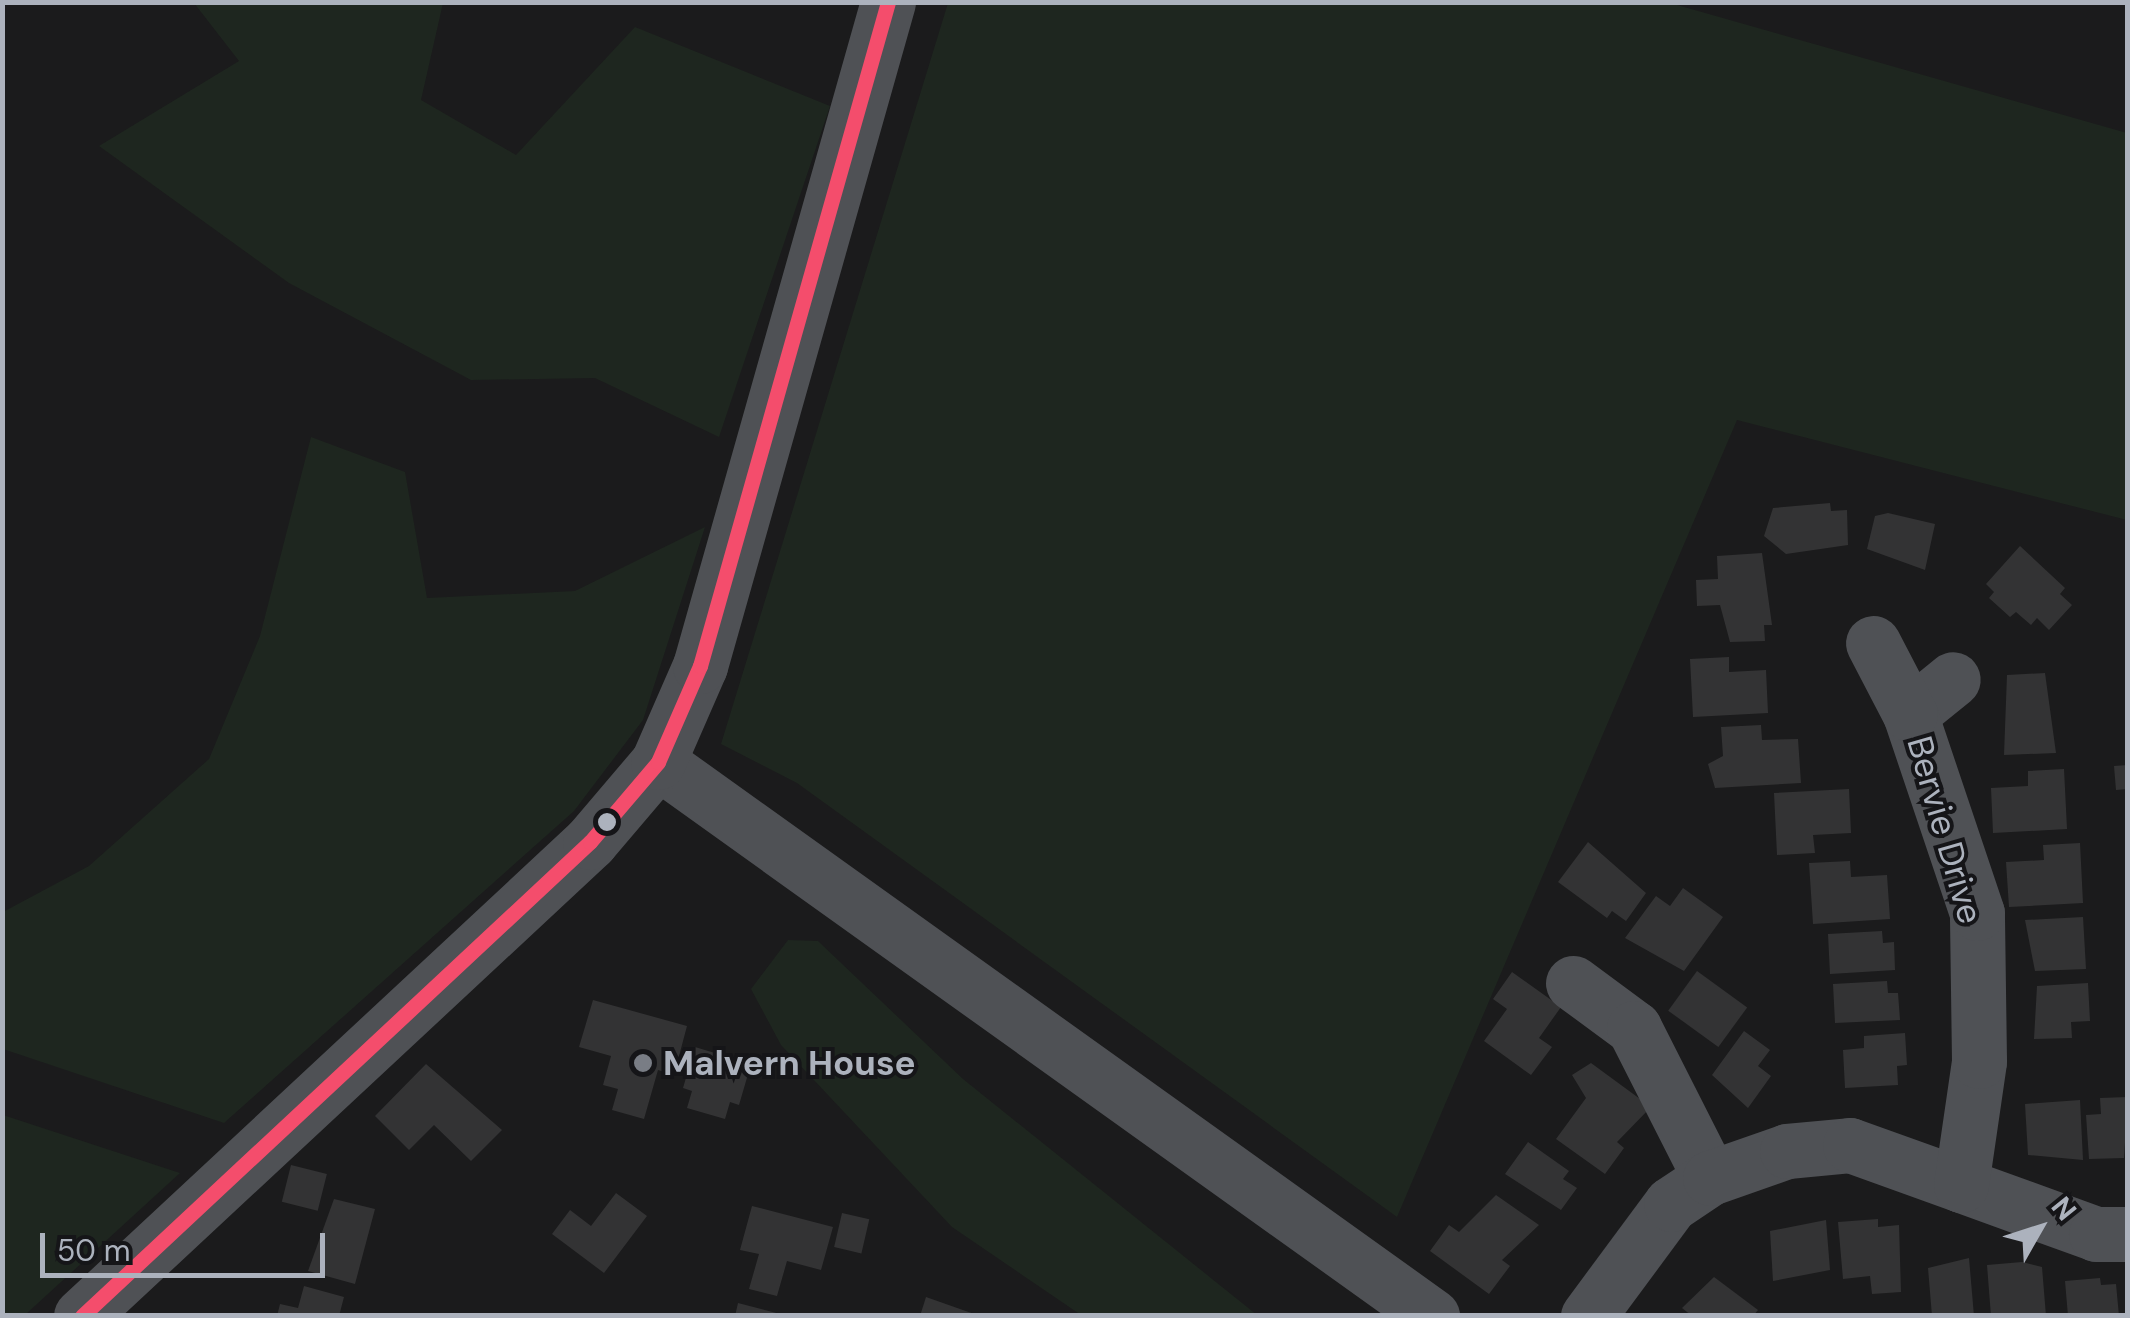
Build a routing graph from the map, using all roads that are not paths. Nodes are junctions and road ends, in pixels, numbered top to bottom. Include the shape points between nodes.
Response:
1 (888, 2) edge
2 (1874, 643) dead end
3 (1954, 679) dead end
4 (1910, 714) junction
5 (658, 762) junction
6 (1573, 983) dead end
7 (1710, 1178) junction
8 (1962, 1186) junction
9 (2128, 1234) edge
10 (82, 1316) edge
11 (1432, 1316) edge
12 (1588, 1316) edge

1 - 5 street via 700,666
2 - 4 street, Bervie Drive
3 - 4 street, Bervie Drive
4 - 8 street, Bervie Drive via 1976,913 1979,1060
5 - 10 street via 590,842
5 - 11 street
6 - 7 street via 1634,1028
7 - 8 street via 1787,1151 1850,1145
7 - 12 street via 1671,1204
8 - 9 street via 2096,1234

